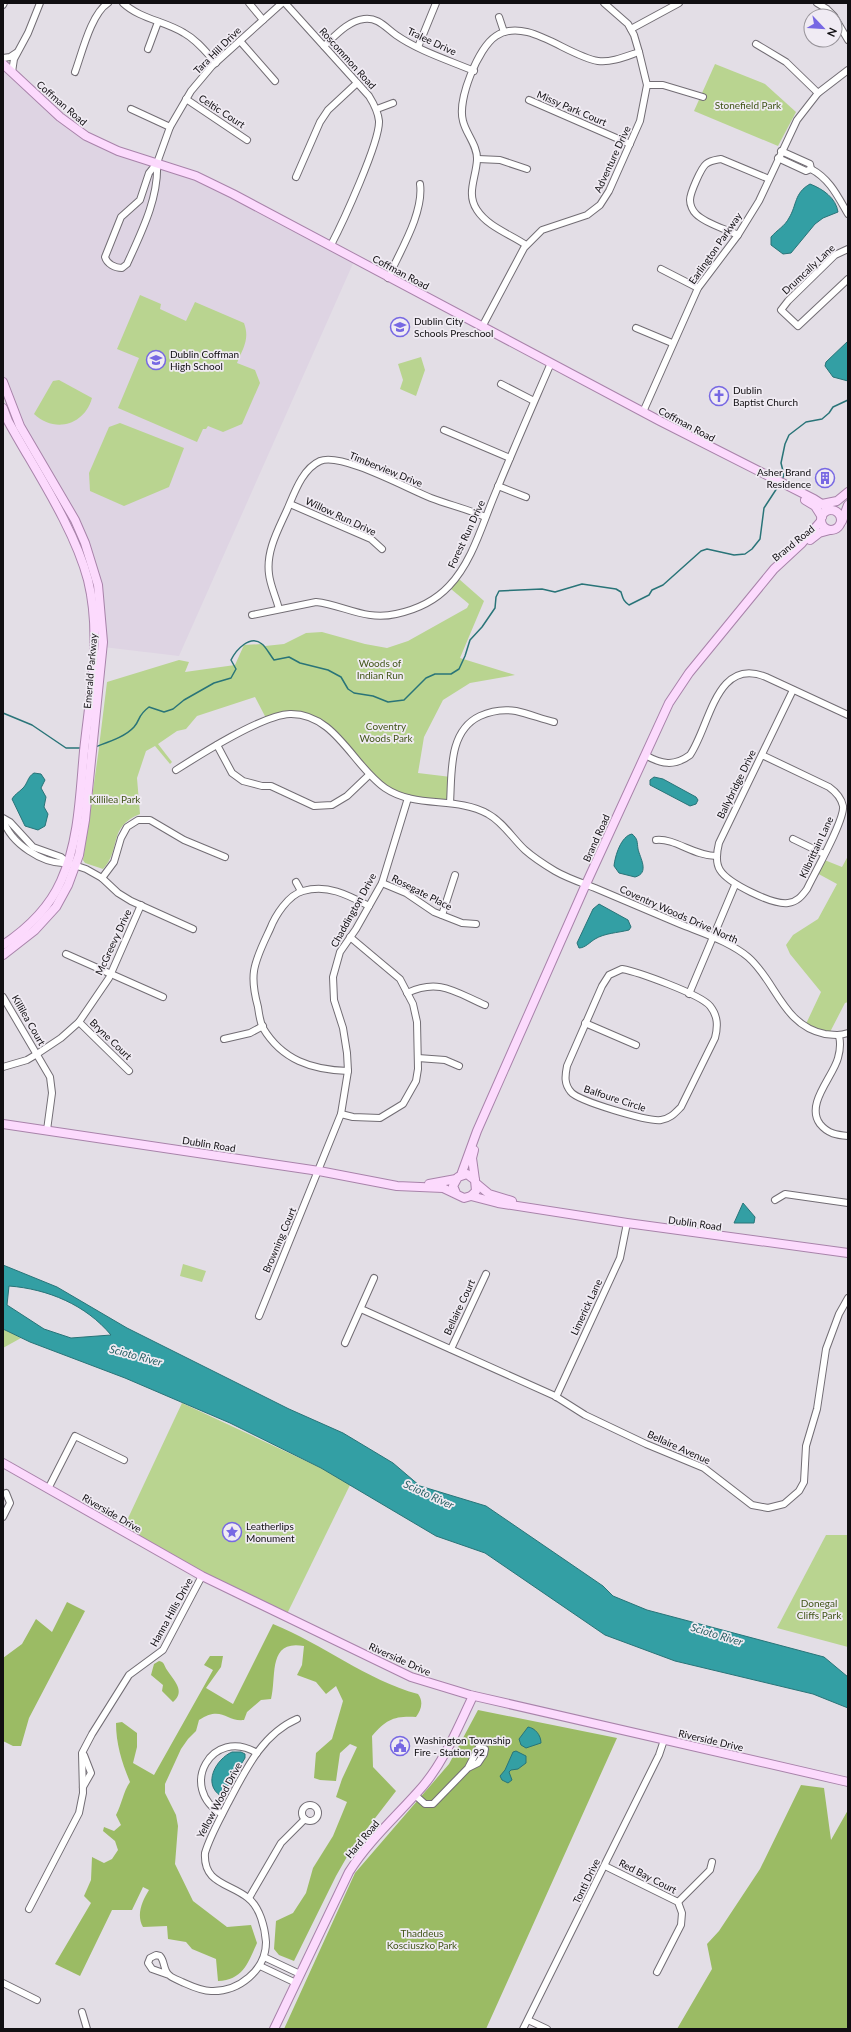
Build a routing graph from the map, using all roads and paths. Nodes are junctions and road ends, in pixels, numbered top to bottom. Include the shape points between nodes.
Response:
1 (40, 3) edge
2 (108, 3) edge
3 (123, 3) edge
4 (249, 3) edge
5 (282, 3) edge
6 (285, 3) edge
7 (436, 3) edge
8 (604, 3) edge
9 (678, 3) edge
10 (499, 16) dead end
11 (264, 20) junction
12 (158, 22) junction
13 (631, 29) junction
14 (504, 32) junction
15 (240, 41) junction
16 (756, 44) dead end
17 (324, 46) junction
18 (418, 47) junction
19 (148, 49) dead end
20 (18, 51) junction
21 (639, 52) junction
22 (3, 58) edge
23 (216, 63) junction
24 (3, 64) edge
25 (848, 70) edge
26 (474, 71) junction
27 (12, 72) junction
28 (75, 72) dead end
29 (275, 80) dead end
30 (357, 83) junction
31 (647, 85) junction
32 (818, 93) junction
33 (703, 97) dead end
34 (186, 99) junction
35 (529, 100) dead end
36 (393, 103) dead end
37 (131, 109) dead end
38 (377, 109) junction
39 (170, 127) junction
40 (247, 140) dead end
41 (630, 144) junction
42 (781, 151) junction
43 (778, 158) junction
44 (478, 159) junction
45 (157, 163) junction
46 (812, 169) junction
47 (527, 170) dead end
48 (296, 177) dead end
49 (769, 179) junction
50 (420, 184) dead end
51 (140, 200) junction
52 (150, 207) junction
53 (848, 214) edge
54 (738, 235) junction
55 (526, 245) junction
56 (331, 246) junction
57 (848, 249) edge
58 (661, 269) dead end
59 (388, 278) junction
60 (848, 279) edge
61 (698, 288) junction
62 (482, 327) junction
63 (636, 328) dead end
64 (672, 343) junction
65 (551, 363) junction
66 (3, 382) edge
67 (501, 384) dead end
68 (534, 401) junction
69 (11, 404) junction
70 (3, 408) edge
71 (643, 412) junction
72 (444, 430) dead end
73 (510, 458) junction
74 (498, 486) junction
75 (794, 491) junction
76 (848, 492) edge
77 (526, 497) dead end
78 (848, 498) edge
79 (290, 504) junction
80 (822, 504) junction
81 (848, 505) edge
82 (832, 510) junction
83 (485, 517) junction
84 (821, 519) junction
85 (842, 521) junction
86 (830, 530) junction
87 (382, 549) dead end
88 (770, 574) junction
89 (279, 609) junction
90 (252, 615) dead end
91 (793, 690) junction
92 (848, 715) edge
93 (554, 722) dead end
94 (90, 732) junction
95 (217, 745) junction
96 (645, 755) junction
97 (762, 755) junction
98 (176, 770) dead end
99 (369, 775) junction
100 (408, 798) junction
101 (450, 804) junction
102 (845, 805) edge
103 (3, 819) edge
104 (793, 839) dead end
105 (656, 840) dead end
106 (824, 854) junction
107 (716, 856) junction
108 (225, 857) dead end
109 (71, 864) junction
110 (455, 874) dead end
111 (102, 878) junction
112 (296, 882) dead end
113 (382, 883) junction
114 (586, 884) junction
115 (735, 885) junction
116 (301, 891) junction
117 (141, 905) junction
118 (368, 906) junction
119 (442, 915) junction
120 (476, 924) dead end
121 (193, 929) dead end
122 (350, 937) junction
123 (713, 937) junction
124 (3, 945) edge
125 (66, 954) dead end
126 (3, 955) edge
127 (111, 974) junction
128 (407, 993) junction
129 (689, 994) junction
130 (3, 997) edge
131 (163, 997) dead end
132 (485, 1005) dead end
133 (79, 1022) junction
134 (585, 1023) junction
135 (262, 1026) junction
136 (848, 1033) edge
137 (839, 1036) junction
138 (224, 1039) dead end
139 (636, 1045) dead end
140 (37, 1054) junction
141 (418, 1058) junction
142 (459, 1066) dead end
143 (3, 1068) edge
144 (129, 1070) dead end
145 (348, 1071) junction
146 (342, 1114) junction
147 (3, 1124) edge
148 (47, 1130) junction
149 (477, 1131) junction
150 (848, 1136) edge
151 (319, 1171) junction
152 (458, 1177) junction
153 (476, 1182) junction
154 (411, 1187) junction
155 (456, 1193) junction
156 (471, 1196) junction
157 (775, 1200) dead end
158 (848, 1203) edge
159 (539, 1209) junction
160 (627, 1224) junction
161 (848, 1253) edge
162 (486, 1274) dead end
163 (374, 1278) dead end
164 (848, 1298) edge
165 (361, 1309) junction
166 (259, 1316) dead end
167 (345, 1343) dead end
168 (451, 1349) junction
169 (556, 1397) junction
170 (124, 1460) dead end
171 (3, 1463) edge
172 (48, 1488) junction
173 (6, 1493) dead end
174 (3, 1517) edge
175 (202, 1576) junction
176 (473, 1696) junction
177 (297, 1719) dead end
178 (664, 1740) junction
179 (257, 1753) junction
180 (468, 1768) dead end
181 (848, 1782) edge
182 (415, 1795) junction
183 (222, 1814) junction
184 (305, 1819) dead end
185 (712, 1862) dead end
186 (605, 1866) junction
187 (249, 1898) junction
188 (678, 1902) junction
189 (29, 1909) dead end
190 (264, 1957) junction
191 (260, 1966) junction
192 (657, 1972) dead end
193 (300, 1974) junction
194 (169, 1975) dead end
195 (3, 1983) edge
196 (296, 1983) junction
197 (37, 2000) dead end
198 (82, 2012) dead end
199 (528, 2020) junction
200 (87, 2029) edge
201 (274, 2029) edge
202 (523, 2029) edge
203 (547, 2029) edge

1 - 20 street
2 - 28 street via 95,18
3 - 12 street via 137,13
4 - 11 street
5 - 11 street, Tara Hill Drive
6 - 17 street, Roscommon Road
7 - 18 street
8 - 13 street, Adventure Drive
9 - 13 street
10 - 14 street
11 - 15 street, Tara Hill Drive
12 - 19 street
12 - 23 street via 190,37
13 - 21 street, Adventure Drive
14 - 21 street via 528,32 581,57 600,62
14 - 26 street via 489,42
15 - 23 street, Tara Hill Drive
15 - 29 street
16 - 32 street via 786,62
17 - 18 street, Tralee Drive via 347,26 356,20 366,18 378,21
17 - 30 street, Roscommon Road
18 - 26 street, Tralee Drive
20 - 22 street via 13,56
20 - 27 street via 13,61
21 - 31 street, Adventure Drive
23 - 34 street, Tara Hill Drive
24 - 27 main road, Coffman Road
25 - 32 street, Earlington Parkway
26 - 44 street via 461,106 463,121
27 - 45 main road, Coffman Road via 79,132 118,151
30 - 38 street, Roscommon Road
30 - 48 street via 328,110 320,122
31 - 33 street via 663,85
31 - 41 street, Adventure Drive via 640,121
32 - 42 street, Earlington Parkway via 797,120
34 - 39 street, Tara Hill Drive
34 - 40 street, Celtic Court
35 - 41 street, Missy Park Court
36 - 38 street
37 - 39 street
38 - 56 street via 379,122 375,143
39 - 45 street, Tara Hill Drive
41 - 55 street, Adventure Drive via 610,191 600,205 587,215 542,230
42 - 43 street, Earlington Parkway
42 - 46 street via 810,164
43 - 46 street via 806,171
43 - 49 street, Earlington Parkway
44 - 47 street via 500,160
44 - 55 street via 472,184 476,209 487,222
45 - 51 street via 149,174
45 - 52 street via 158,176
45 - 56 main road, Coffman Road via 211,182
46 - 53 street via 831,185
49 - 54 street, Earlington Parkway
49 - 54 street via 721,159 713,160 702,169 691,194 692,207 697,215
50 - 59 street via 422,195 418,208
51 - 52 street
51 - 52 street via 119,220 105,255 109,264 120,269 126,266
54 - 61 street, Earlington Parkway
55 - 62 street, Adventure Drive
56 - 59 main road, Coffman Road
57 - 60 street, Drumcally Lane via 835,255 781,310 798,326
58 - 61 street
59 - 62 main road, Coffman Road
61 - 64 street, Earlington Parkway
62 - 65 main road, Coffman Road
63 - 64 street
64 - 71 street, Earlington Parkway
65 - 68 street, Forest Run Drive
65 - 71 main road, Coffman Road
66 - 69 main road, Emerald Parkway
67 - 68 street
68 - 73 street, Forest Run Drive
69 - 70 street
69 - 94 main road, Emerald Parkway via 38,459 75,520 98,585 103,642
70 - 94 main road, Emerald Parkway via 68,529 88,579 94,608 95,634
71 - 75 main road, Coffman Road
72 - 73 street
73 - 74 street, Forest Run Drive
74 - 77 street
74 - 83 street, Forest Run Drive
75 - 80 main road, Coffman Road
75 - 84 main road, Coffman Road via 815,506
76 - 80 main road via 837,501
78 - 82 main road via 841,506
79 - 83 street, Timberview Drive via 310,467 330,459 350,463 432,498
79 - 87 street, Willow Run Drive via 371,539
79 - 89 street, Timberview Drive via 270,548 269,573
80 - 82 main road, Coffman Road
81 - 85 main road
82 - 84 main road via 825,512
82 - 85 main road via 840,515
83 - 89 street, Forest Run Drive via 468,558 456,577 429,602 394,615 369,616 316,602
84 - 86 main road via 823,526
84 - 88 main road, Brand Road via 802,543
85 - 86 main road via 836,529
86 - 88 main road, Brand Road via 819,533 794,557
88 - 96 main road, Brand Road via 679,687
89 - 90 street, Forest Run Drive
91 - 92 street
91 - 96 street via 756,673 736,676 722,687 690,755 666,764 656,762
91 - 97 street, Ballybridge Drive
93 - 101 street via 515,711 491,711 472,720 457,740 453,758
94 - 109 main road, Emerald Parkway via 82,840
95 - 98 street, Coventry Woods Drive North
95 - 99 street, Coventry Woods Drive North via 267,720 290,714 304,716 336,735
95 - 99 street via 232,773 242,780 271,786 314,806 332,805 347,796
96 - 114 main road, Brand Road
97 - 102 street, Kilbrittain Lane via 829,786
97 - 107 street, Ballybridge Drive via 719,843
99 - 100 street, Coventry Woods Drive North via 386,789
100 - 101 street, Coventry Woods Drive North
100 - 113 street, Chaddington Drive
101 - 114 street, Coventry Woods Drive North via 470,806 490,814 526,851 555,871
102 - 106 street, Kilbrittain Lane
103 - 109 street via 10,822 33,847 61,856
104 - 106 street
105 - 107 street via 663,840 694,853
106 - 115 street, Kilbrittain Lane via 807,890 799,899 788,904 775,902
107 - 115 street via 720,870
108 - 111 street via 184,840 150,820 138,820 127,827 114,862
109 - 111 street
109 - 124 main road, Emerald Parkway via 40,913 17,936
109 - 126 main road, Emerald Parkway via 68,885 51,913 23,942
110 - 119 street
111 - 117 street via 118,893
112 - 116 street
113 - 118 street, Chaddington Drive
113 - 119 street, Rosegate Place via 406,893 428,909
114 - 123 street, Coventry Woods Drive North
114 - 149 main road, Brand Road
115 - 123 street
116 - 118 street via 316,889 343,892
116 - 135 street via 290,900 273,922 254,972 253,990
117 - 121 street
117 - 127 street, McGreevy Drive
118 - 122 street, Chaddington Drive
119 - 120 street, Rosegate Place via 462,923
122 - 128 street via 396,975
122 - 145 street, Chaddington Drive via 340,952 333,977 334,1000 347,1053
123 - 129 street
123 - 137 street, Coventry Woods Drive North via 748,957 799,1024 818,1033
125 - 127 street
127 - 131 street
127 - 133 street, McGreevy Drive
128 - 132 street via 434,985
128 - 141 street via 413,1004 417,1022
129 - 134 street, Balfoure Circle via 635,971 622,969 609,975
129 - 134 street, Balfoure Circle via 711,1007 718,1027 681,1107 673,1116 662,1120 650,1120 583,1101 571,1093 565,1080 567,1066
130 - 140 street, Killilea Court
133 - 140 street, McGreevy Drive
133 - 144 street, Bryne Court
134 - 139 street
135 - 138 street via 250,1033
135 - 145 street via 276,1045 293,1058 314,1068
136 - 137 street, Coventry Woods Drive North
137 - 150 street via 841,1044 838,1059 817,1104 816,1114 825,1130 832,1134
140 - 143 street, McGreevy Drive
140 - 148 street, Killilea Court via 48,1073 52,1088
141 - 142 street via 445,1060
141 - 146 street via 416,1081 403,1104 380,1118
145 - 146 street, Chaddington Drive
146 - 151 street, Chaddington Drive
147 - 148 main road, Dublin Road
148 - 151 main road, Dublin Road
149 - 152 main road, Brand Road
149 - 153 main road, Brand Road via 472,1158
151 - 154 main road, Dublin Road
151 - 166 street, Browning Court
152 - 153 main road via 467,1174
152 - 154 main road, Dublin Road
152 - 155 main road via 453,1186
153 - 156 main road via 476,1191
153 - 159 main road, Dublin Road via 489,1194
154 - 155 main road, Dublin Road via 443,1188
155 - 156 main road via 464,1198
156 - 159 main road, Dublin Road
157 - 158 street via 785,1194
159 - 160 main road, Dublin Road
160 - 161 main road, Dublin Road
160 - 169 street, Limerick Lane via 620,1258
162 - 168 street, Bellaire Court
163 - 165 street
164 - 169 street, Bellaire Avenue via 826,1349 817,1409 806,1446 804,1482 799,1491 784,1504 768,1508 752,1505 704,1468 585,1415
165 - 167 street
165 - 168 street, Bellaire Avenue
168 - 169 street, Bellaire Avenue
170 - 172 street via 75,1436
171 - 172 main road, Riverside Drive
172 - 175 main road, Riverside Drive
173 - 174 street via 10,1503
175 - 176 main road, Riverside Drive via 411,1677
175 - 189 street, Hanna Hills Drive via 164,1650 129,1675 92,1734 83,1752 83,1787 79,1813
176 - 178 main road, Riverside Drive
176 - 182 main road, Hard Road via 440,1762
177 - 179 street, Yellow Wood Drive via 276,1732
178 - 181 main road, Riverside Drive
178 - 186 street, Tonti Drive
179 - 183 street, Yellow Wood Drive
179 - 183 street via 244,1746 227,1747 214,1754 205,1765 200,1781 202,1791 210,1805
180 - 182 street via 431,1805 425,1804
182 - 193 main road, Hard Road via 355,1862
183 - 187 street, Yellow Wood Drive via 206,1847 204,1859 211,1876
184 - 187 street via 281,1843
185 - 188 street via 710,1870
186 - 188 street, Red Bay Court
186 - 199 street, Tonti Drive
187 - 190 street via 265,1930
188 - 192 street, Red Bay Court via 682,1913 680,1925
190 - 191 street
190 - 193 street
191 - 194 street via 238,1984 212,1991 192,1986
191 - 196 street
193 - 196 main road, Hard Road
195 - 197 street
196 - 201 main road, Hard Road
198 - 200 street
199 - 202 street, Tonti Drive
199 - 203 street

